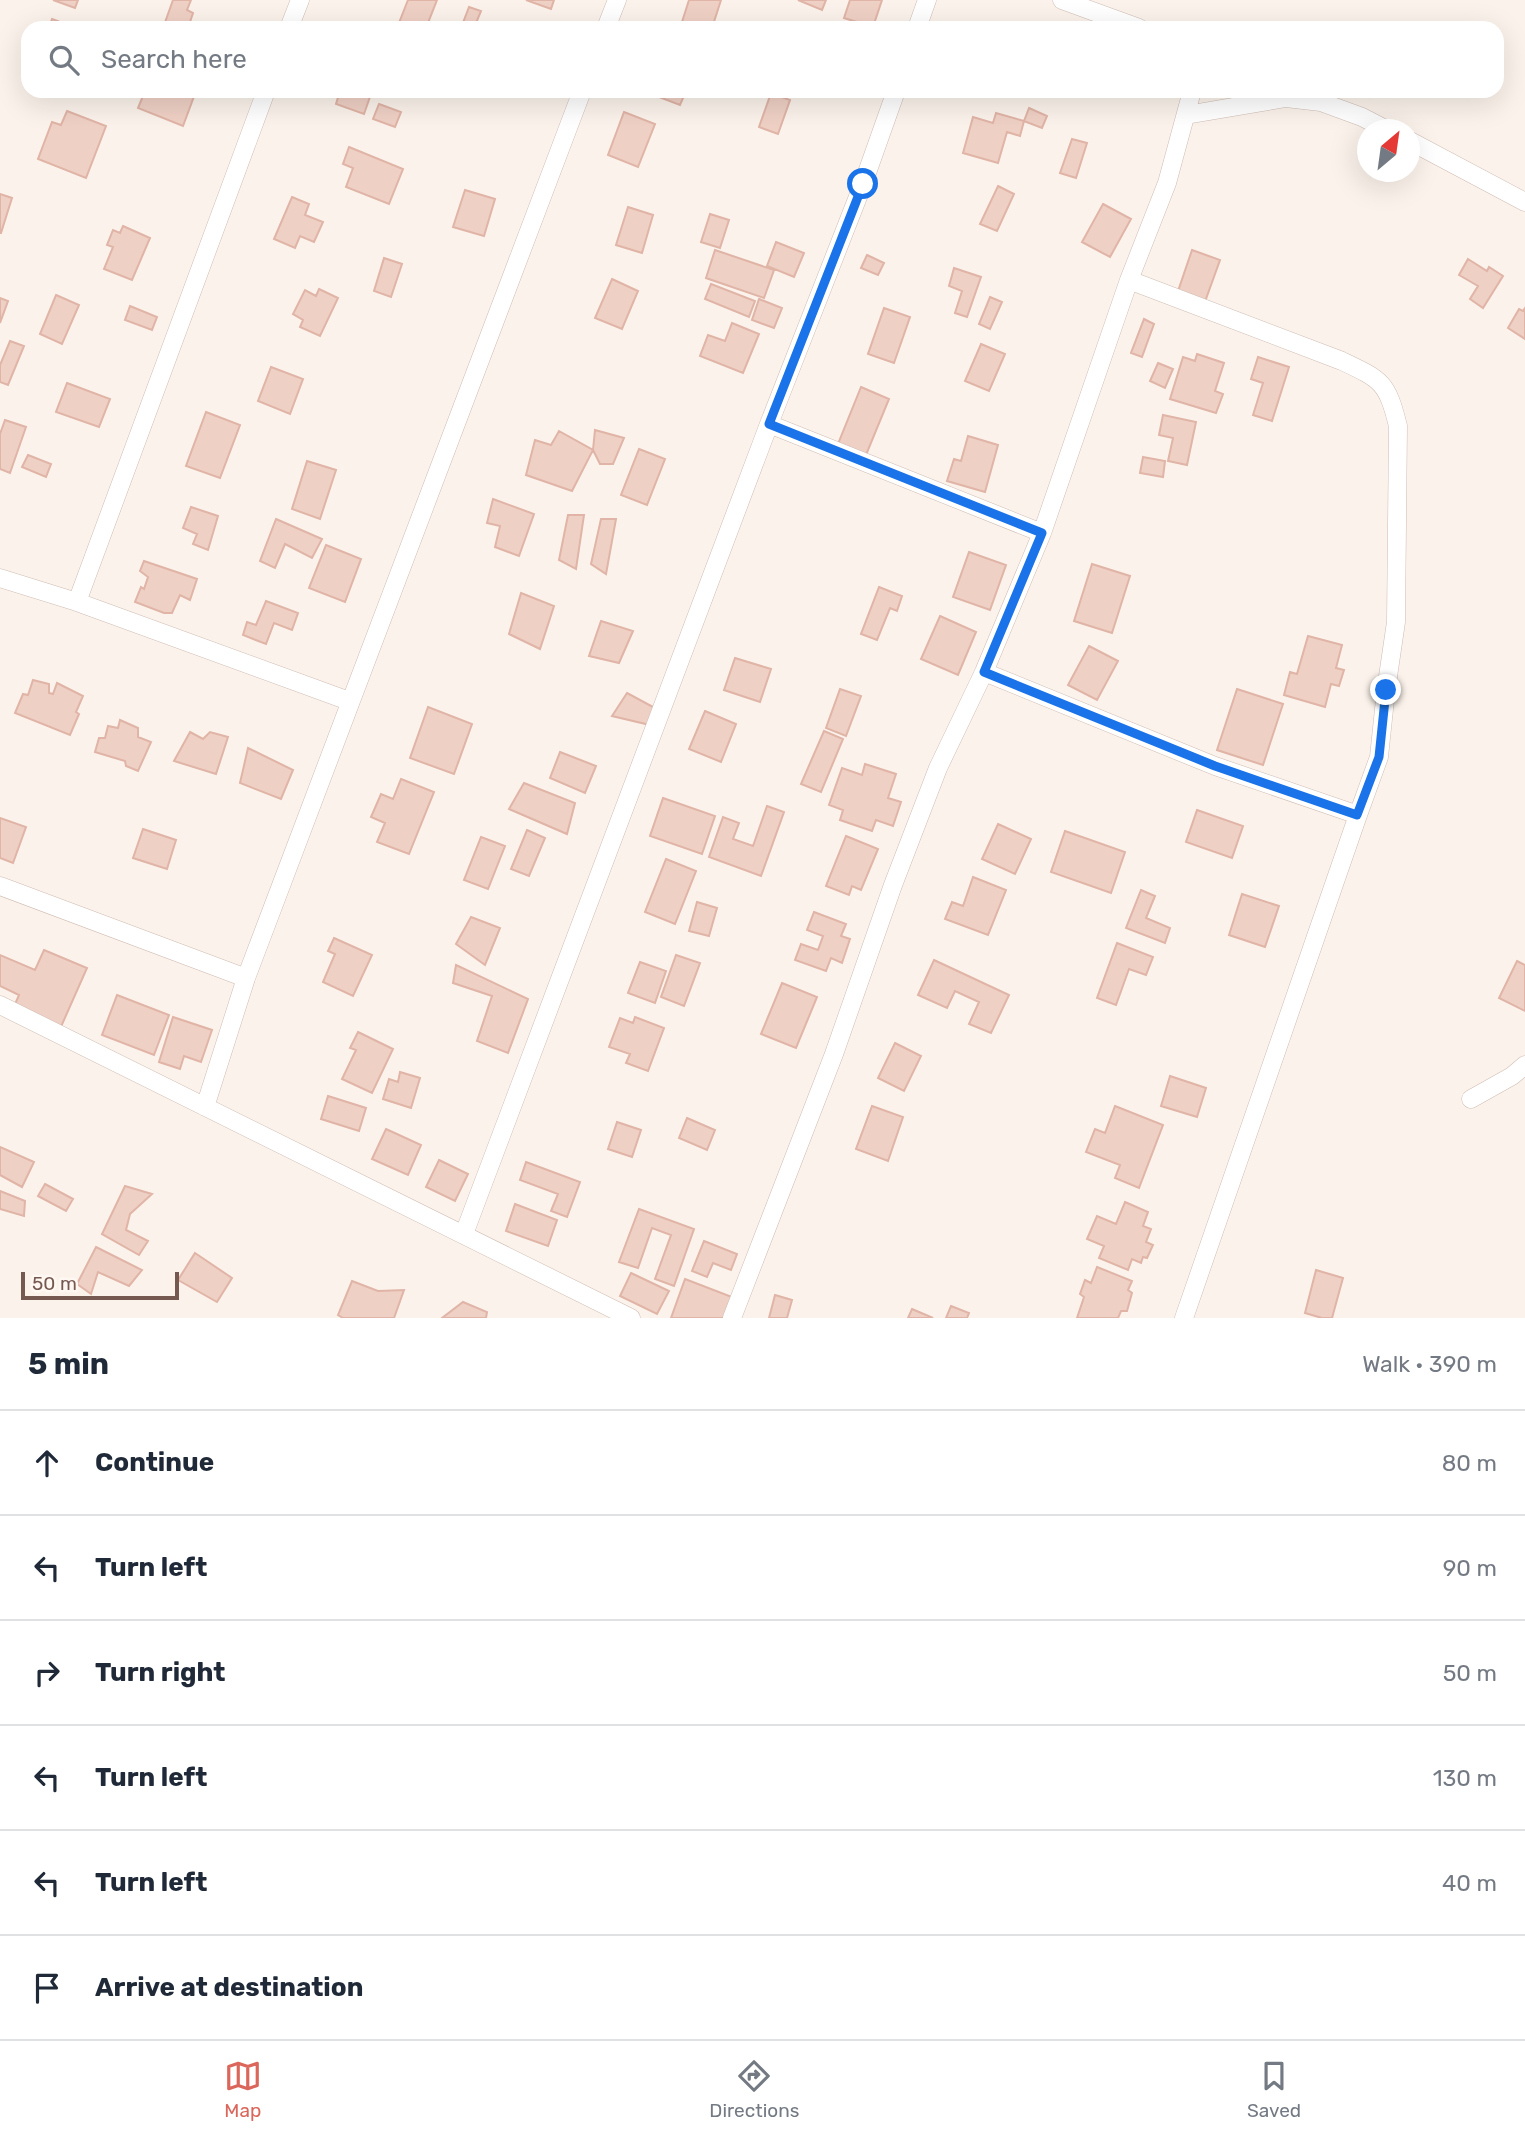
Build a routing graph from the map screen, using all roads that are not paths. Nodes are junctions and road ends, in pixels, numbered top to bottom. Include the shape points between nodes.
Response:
1 (300, 0) edge
2 (617, 0) edge
3 (927, 0) edge
4 (1062, 0) edge
5 (292, 21) edge
6 (609, 21) edge
7 (920, 21) edge
8 (1120, 21) edge
9 (263, 98) edge
10 (579, 98) edge
11 (894, 98) edge
12 (1190, 98) edge
13 (1186, 116) junction
14 (1366, 119) edge
15 (1420, 147) edge
16 (1525, 202) edge
17 (1129, 280) junction
18 (769, 424) junction
19 (1042, 533) junction
20 (0, 578) edge
21 (77, 602) junction
22 (984, 672) junction
23 (349, 701) junction
24 (1357, 815) junction
25 (0, 886) edge
26 (246, 978) junction
27 (0, 1005) edge
28 (1525, 1065) edge
29 (1471, 1098) dead end
30 (205, 1107) junction
31 (464, 1234) junction
32 (631, 1318) edge
33 (732, 1318) edge
34 (1184, 1318) edge

1 - 5 street
2 - 6 street
3 - 7 street
4 - 8 street
9 - 21 street
10 - 23 street
11 - 18 street
12 - 13 street
13 - 14 street via 1286,98 1321,102
13 - 17 street via 1167,183
15 - 16 street
17 - 19 street
17 - 24 street via 1342,361 1374,376 1391,396 1398,426 1396,622 1379,757
18 - 19 street
18 - 31 street
19 - 22 street
20 - 21 street
21 - 23 street
22 - 24 street via 1215,766
22 - 33 street via 938,768
23 - 26 street
24 - 34 street
25 - 26 street
26 - 30 street
27 - 30 street
28 - 29 street
30 - 31 street
31 - 32 street

